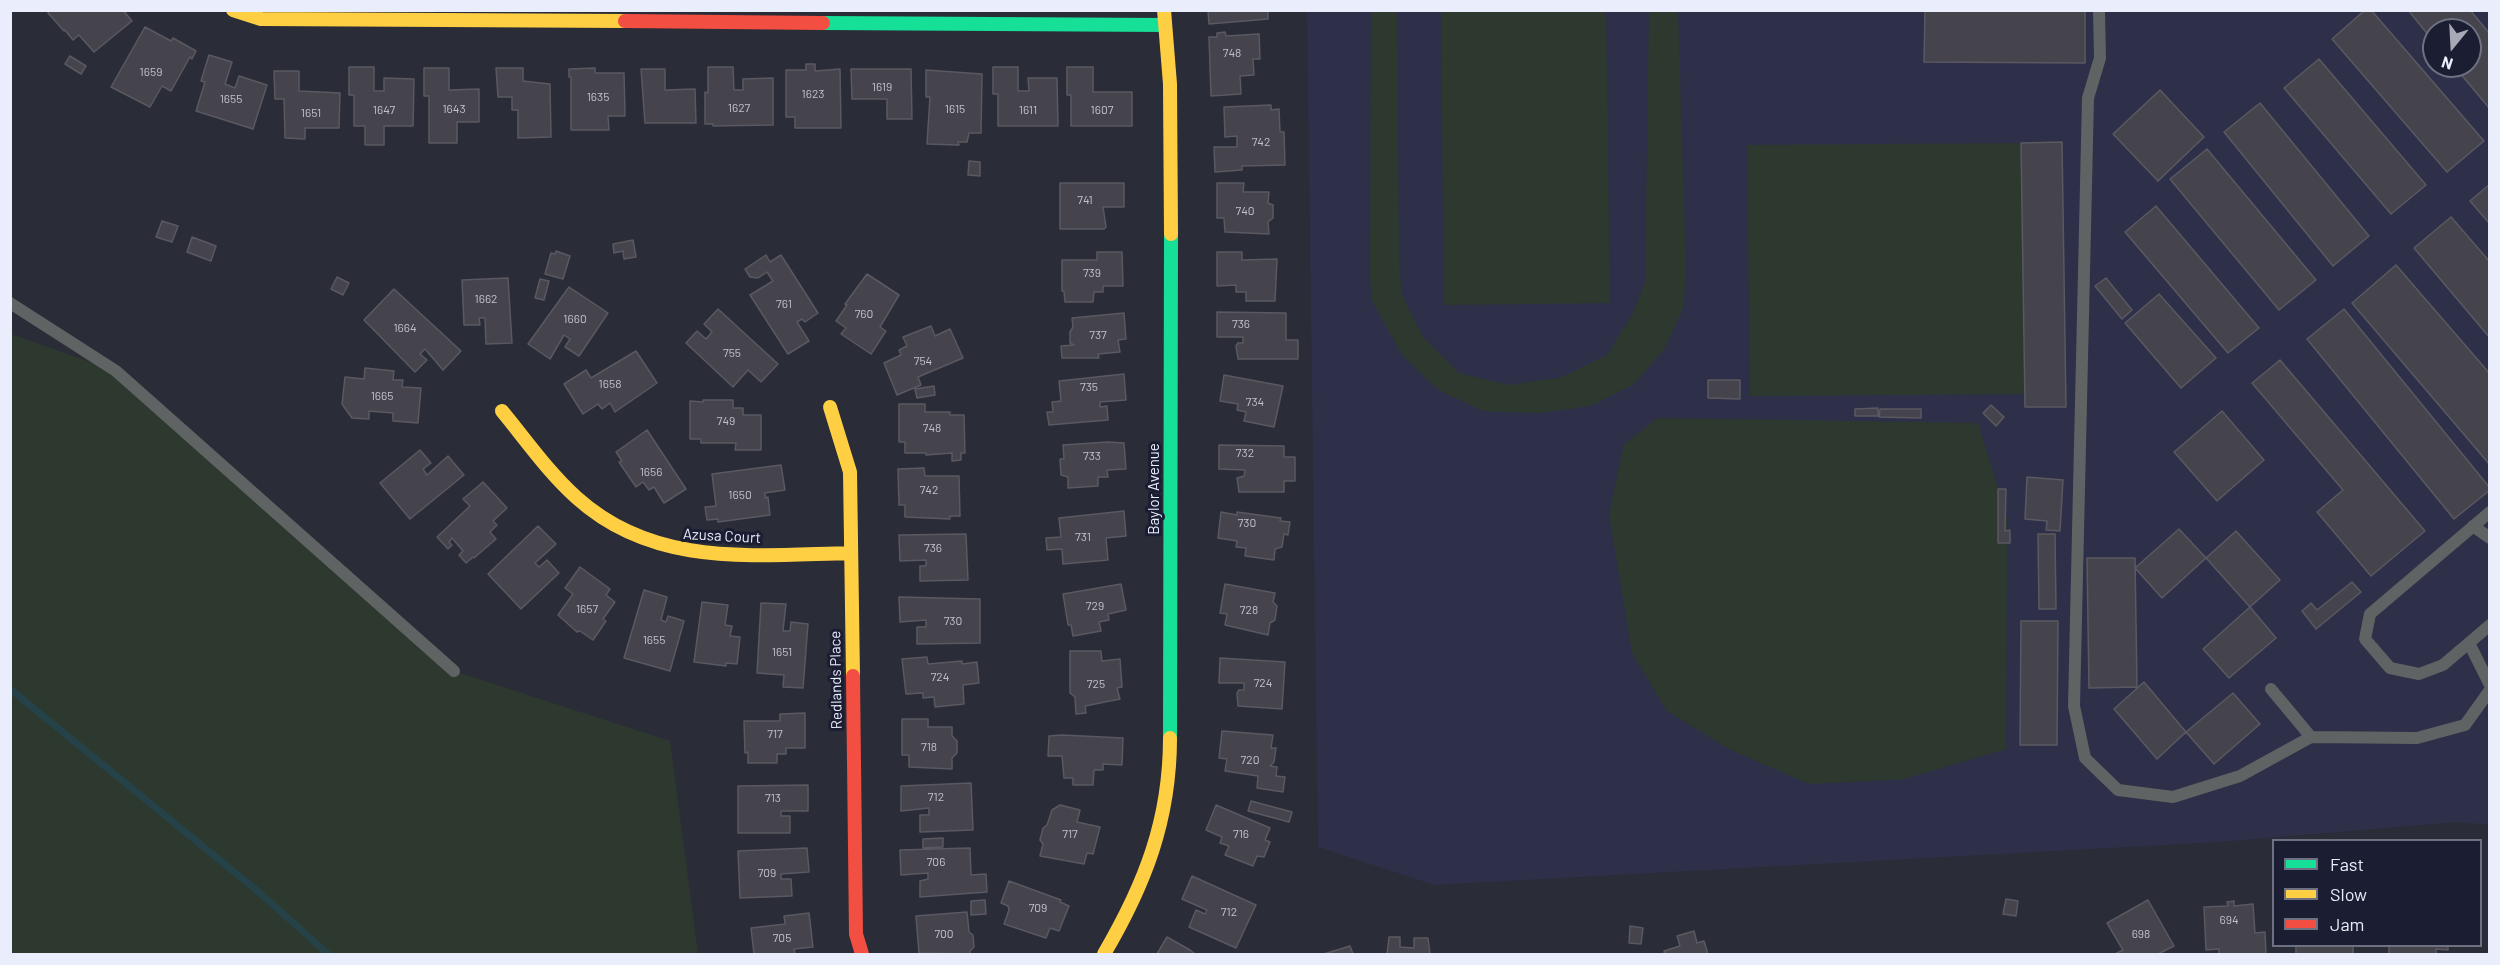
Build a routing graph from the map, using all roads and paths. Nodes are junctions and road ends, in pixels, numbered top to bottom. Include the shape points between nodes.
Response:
1 (233, 10) edge
2 (2099, 10) edge
3 (1164, 18) edge
4 (10, 303) edge
5 (830, 407) dead end
6 (502, 411) dead end
7 (2490, 512) edge
8 (2473, 526) junction
9 (2490, 538) edge
10 (851, 553) junction
11 (2490, 625) edge
12 (2469, 643) junction
13 (454, 671) dead end
14 (2490, 685) edge
15 (2271, 689) dead end
16 (2490, 690) edge
17 (2311, 736) junction
18 (862, 954) edge
19 (1104, 954) edge

1 - 3 street via 261,19
2 - 17 lane via 2100,58 2088,98 2074,706 2085,758 2118,790 2173,797 2240,776
3 - 19 street, Baylor Avenue via 1172,157 1170,752 1166,799 1149,864 1121,927
4 - 13 lane via 116,371
5 - 10 street, Redlands Place via 850,472
6 - 10 street, Azusa Court via 576,498 612,526 654,545 698,554
7 - 8 lane
8 - 9 lane
8 - 12 lane via 2370,614 2365,639 2390,668 2419,674 2443,665
10 - 18 street, Redlands Place via 856,934
11 - 12 lane
12 - 14 lane
15 - 17 lane
16 - 17 lane via 2465,725 2418,738

